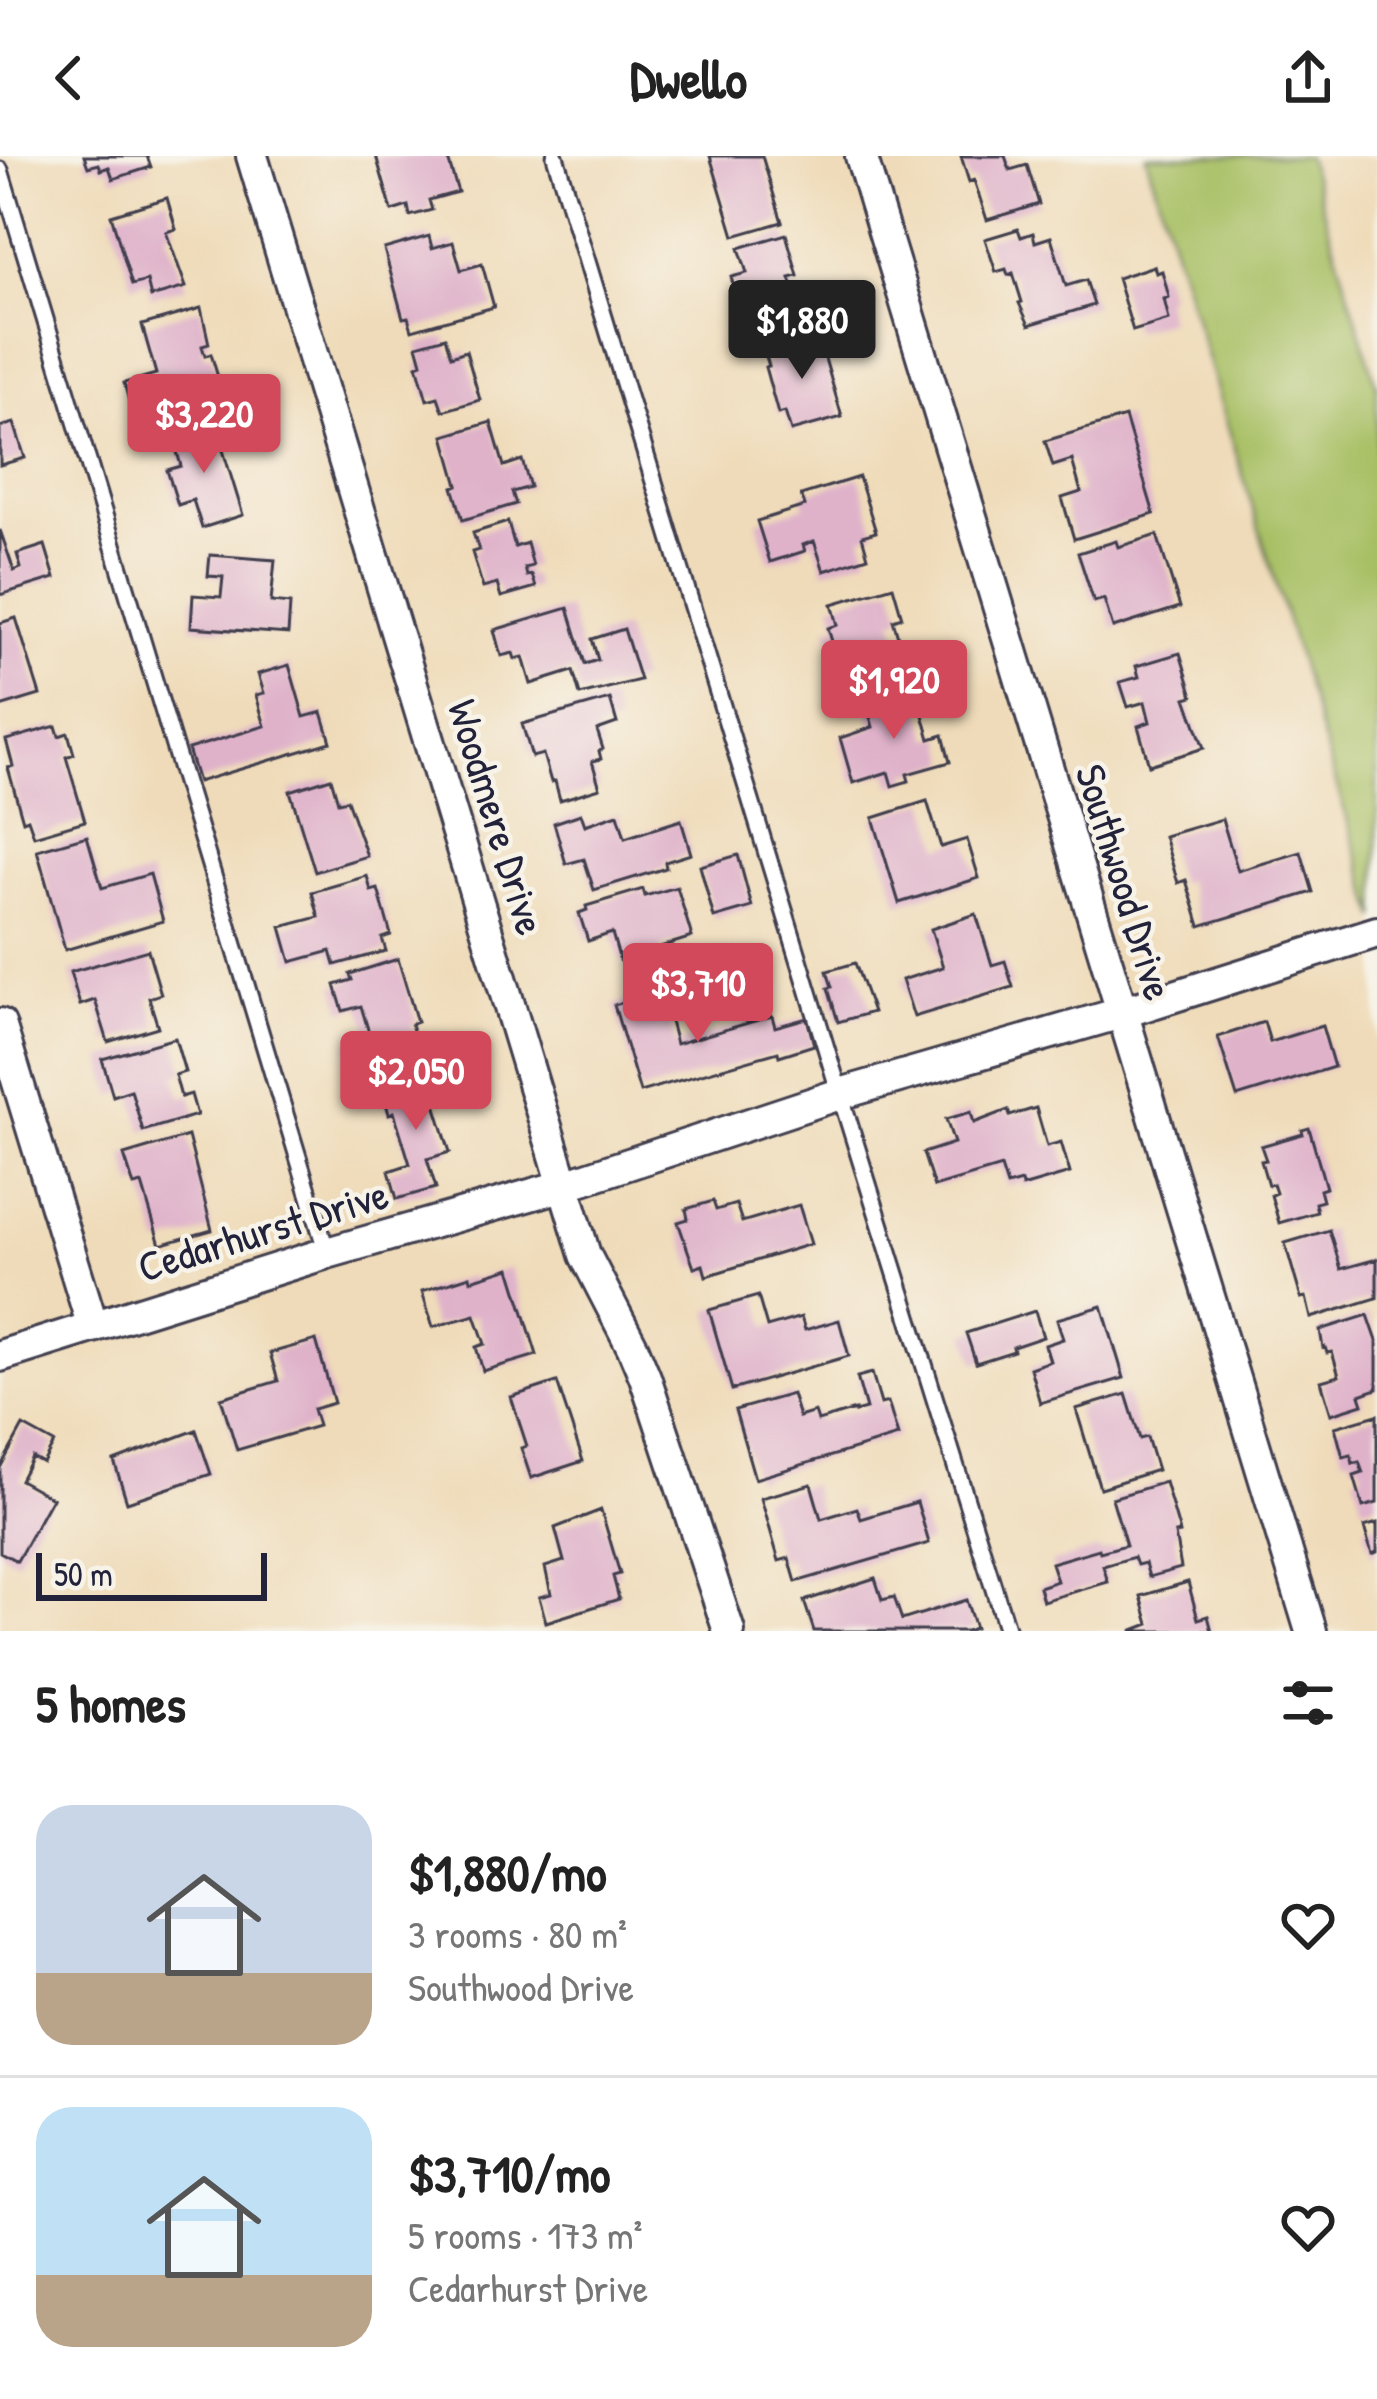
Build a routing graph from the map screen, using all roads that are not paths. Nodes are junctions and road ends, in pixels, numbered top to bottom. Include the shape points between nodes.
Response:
1 (252, 156) edge
2 (555, 156) edge
3 (862, 156) edge
4 (0, 170) edge
5 (1376, 935) edge
6 (1121, 1013) junction
7 (0, 1024) edge
8 (840, 1094) junction
9 (565, 1185) junction
10 (327, 1253) junction
11 (92, 1327) junction
12 (0, 1356) edge
13 (729, 1631) edge
14 (1007, 1631) edge
15 (1310, 1631) edge

1 - 9 street, Woodmere Drive
2 - 8 lane
3 - 6 street, Southwood Drive
4 - 10 lane
5 - 6 street, Cedarhurst Drive
6 - 8 street, Cedarhurst Drive
6 - 15 street, Southwood Drive
7 - 11 street
8 - 9 street, Cedarhurst Drive
8 - 14 lane
9 - 10 street, Cedarhurst Drive
9 - 13 street, Woodmere Drive via 585,1255 645,1377
10 - 11 street, Cedarhurst Drive
11 - 12 street, Cedarhurst Drive

